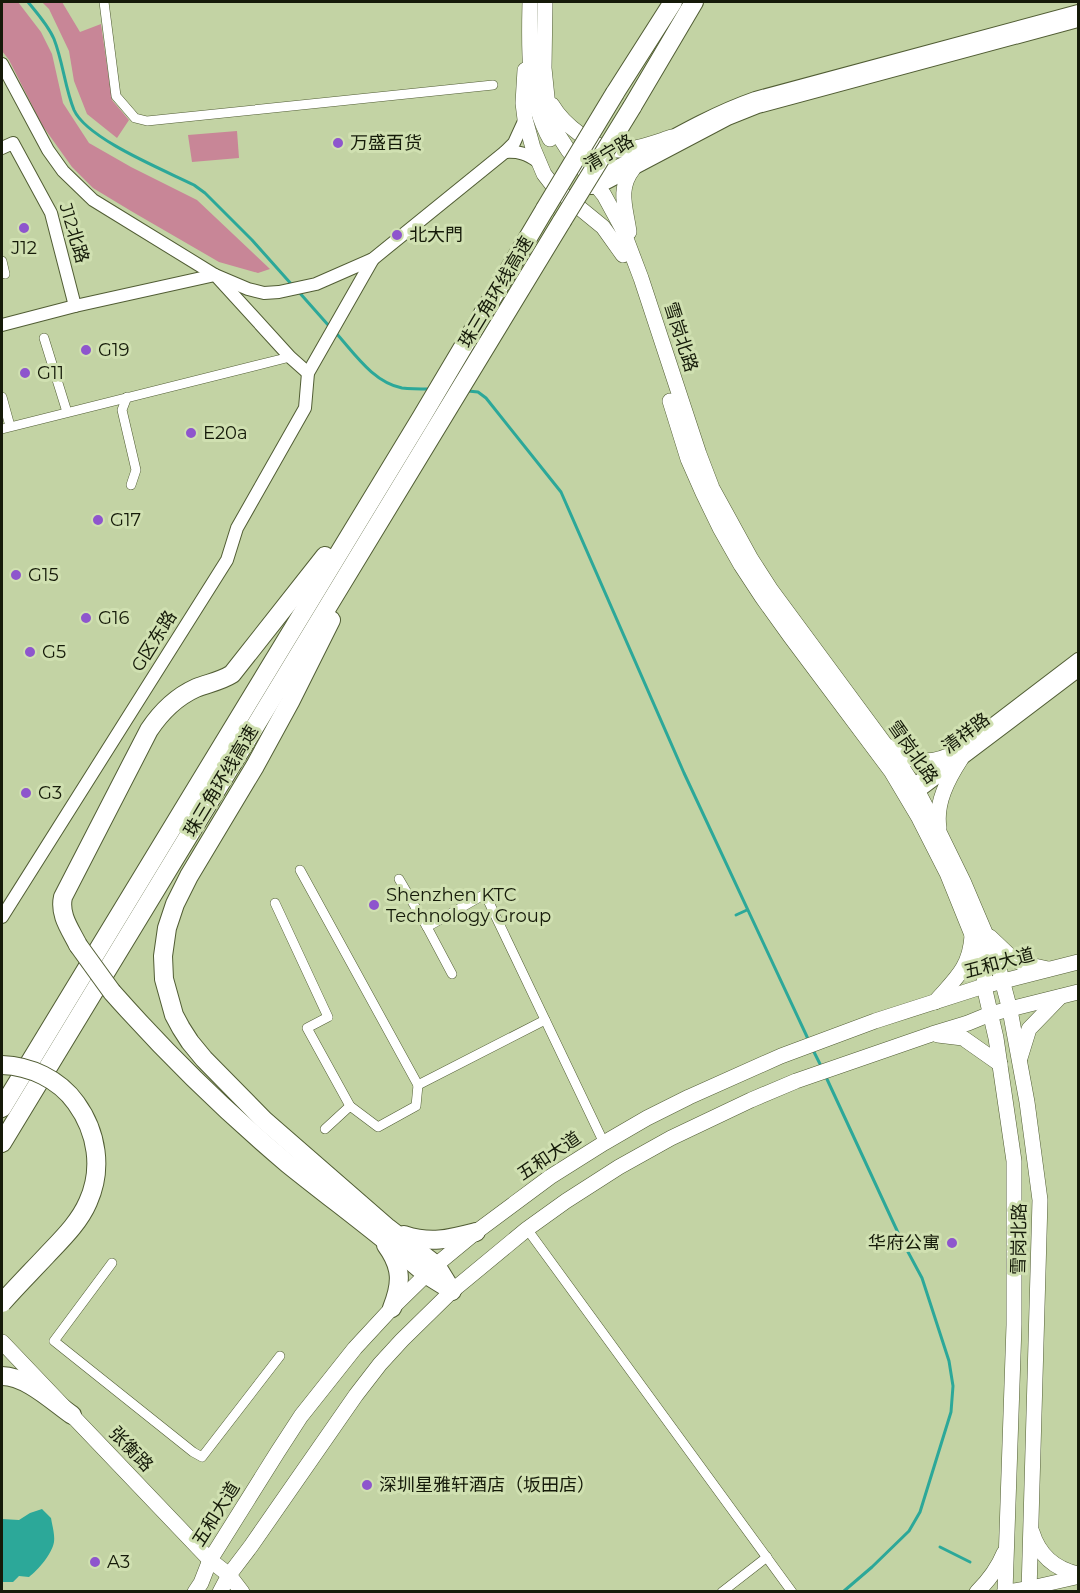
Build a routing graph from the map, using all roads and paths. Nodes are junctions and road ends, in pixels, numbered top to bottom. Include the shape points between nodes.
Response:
1 (104, 2) edge
2 (531, 2) edge
3 (545, 2) edge
4 (673, 2) edge
5 (694, 2) edge
6 (1078, 11) edge
7 (1078, 21) edge
8 (529, 44) junction
9 (2, 64) edge
10 (493, 86) dead end
11 (546, 91) junction
12 (525, 119) junction
13 (672, 137) junction
14 (7, 145) edge
15 (505, 152) junction
16 (537, 161) junction
17 (633, 169) junction
18 (593, 185) junction
19 (628, 254) junction
20 (374, 259) junction
21 (2, 261) edge
22 (5, 273) dead end
23 (215, 275) junction
24 (75, 306) junction
25 (2, 325) edge
26 (45, 338) dead end
27 (290, 357) junction
28 (308, 373) junction
29 (2, 397) edge
30 (127, 397) junction
31 (67, 412) junction
32 (6, 428) edge
33 (130, 485) dead end
34 (386, 491) junction
35 (1078, 659) edge
36 (1078, 670) edge
37 (883, 742) junction
38 (959, 756) junction
39 (913, 791) junction
40 (940, 834) junction
41 (300, 870) dead end
42 (399, 879) dead end
43 (275, 903) dead end
44 (2, 917) edge
45 (427, 927) junction
46 (979, 932) junction
47 (1078, 962) edge
48 (1051, 969) junction
49 (452, 974) dead end
50 (1003, 982) junction
51 (984, 986) junction
52 (1078, 992) edge
53 (1060, 997) junction
54 (934, 1002) junction
55 (1010, 1010) junction
56 (990, 1014) junction
57 (545, 1020) junction
58 (932, 1034) junction
59 (1019, 1060) junction
60 (1000, 1064) junction
61 (2, 1065) edge
62 (418, 1085) junction
63 (350, 1106) junction
64 (2, 1108) edge
65 (325, 1129) dead end
66 (274, 1140) junction
67 (2, 1143) edge
68 (604, 1143) junction
69 (527, 1229) junction
70 (384, 1232) junction
71 (476, 1232) junction
72 (112, 1263) dead end
73 (431, 1270) junction
74 (452, 1291) junction
75 (2, 1303) edge
76 (392, 1308) junction
77 (2, 1342) edge
78 (280, 1356) dead end
79 (2, 1376) edge
80 (72, 1415) junction
81 (1031, 1526) junction
82 (1007, 1541) junction
83 (767, 1557) junction
84 (210, 1560) junction
85 (1078, 1575) edge
86 (235, 1582) edge
87 (1029, 1590) edge
88 (1004, 1591) edge
89 (195, 1592) edge
90 (220, 1592) edge
91 (255, 1592) edge
92 (722, 1592) edge
93 (792, 1592) edge
94 (977, 1592) edge

1 - 10 street via 116,96 135,118 147,121
2 - 8 main road, 雪岗北路
3 - 11 main road, 雪岗北路
4 - 34 highway, 珠三角环线高速, bridge via 421,418
5 - 34 highway, 珠三角环线高速, bridge via 440,420
6 - 13 street, 清宁路 via 755,98
7 - 17 street, 清宁路 via 758,107
8 - 12 main road via 523,88
8 - 18 main road, 雪岗北路 via 534,95 545,131 565,163
9 - 23 street via 63,171 93,200
11 - 13 main road via 562,119 603,147 628,150
11 - 18 main road, 雪岗北路 via 559,136
12 - 15 street via 517,138
12 - 16 main road
13 - 18 street, 清宁路
14 - 24 street, J12北路 via 51,213
15 - 16 street via 517,151
15 - 20 street
16 - 19 main road via 554,186
17 - 18 street, 清宁路
17 - 19 main road via 623,194
18 - 19 main road, 雪岗北路 via 601,209
19 - 37 main road, 雪岗北路 via 712,488 771,590
19 - 39 main road, 雪岗北路 via 688,459 720,528 762,597 891,771
20 - 23 street via 316,284 279,292 248,289
20 - 28 street
21 - 22 street
23 - 24 street
23 - 27 street
24 - 25 street
26 - 31 street
27 - 28 street
27 - 30 street
28 - 44 street, G区东路 via 305,408 237,528 227,560
29 - 32 street
30 - 31 street
30 - 33 street via 122,410 136,470
31 - 32 street
34 - 64 highway, 珠三角环线高速
34 - 66 highway via 285,711 189,876 167,928 164,979 181,1028
34 - 66 highway, bridge via 232,674 188,692 158,717 63,897 62,914 78,945 112,992 228,1110
34 - 67 highway, 珠三角环线高速
35 - 38 street, 清祥路
36 - 38 street, 清祥路
37 - 38 main road via 910,759 934,761
37 - 39 main road, 雪岗北路
38 - 39 street, 清祥路
38 - 40 main road via 942,796
39 - 40 main road, 雪岗北路
39 - 46 main road, 雪岗北路 via 919,818
40 - 46 main road, 雪岗北路
41 - 62 street
42 - 45 street
43 - 63 street via 328,1017 307,1028
45 - 49 street
45 - 57 street via 485,894
46 - 48 main road via 1021,963
46 - 50 main road, 雪岗北路 via 997,961
46 - 51 main road, 雪岗北路
46 - 54 main road via 962,972
47 - 48 main road, 五和大道
48 - 50 main road, 五和大道
50 - 51 main road, 五和大道
50 - 55 main road, 雪岗北路
51 - 54 main road, 五和大道
51 - 56 main road, 雪岗北路
52 - 53 main road
53 - 55 main road
53 - 59 main road via 1029,1029
54 - 68 main road, 五和大道 via 781,1056 689,1097
55 - 56 main road
55 - 59 main road, 雪岗北路
56 - 58 main road
56 - 60 main road, 雪岗北路
57 - 62 street
57 - 68 street
58 - 60 main road via 963,1038
58 - 69 main road via 720,1113 619,1167
59 - 81 main road, 雪岗北路 via 1040,1200
60 - 82 main road, 雪岗北路 via 1014,1161 1014,1324
61 - 75 highway, bridge via 34,1071 72,1097 91,1129 97,1165 88,1203 78,1218
62 - 63 street via 416,1107 378,1127
63 - 65 street
66 - 70 highway
68 - 71 main road, 五和大道
69 - 74 main road
69 - 83 street
70 - 71 highway via 428,1241
70 - 73 highway
70 - 76 highway via 400,1280
71 - 73 main road, 五和大道
72 - 78 street via 54,1341 202,1457
73 - 74 highway
73 - 76 main road, 五和大道
74 - 86 main road via 402,1340 356,1395 264,1528
76 - 84 main road, 五和大道 via 301,1416
77 - 80 main road, 张衡路
79 - 80 highway via 25,1382
80 - 84 main road, 张衡路
81 - 85 main road via 1044,1555
81 - 87 main road, 雪岗北路
82 - 88 main road, 雪岗北路
82 - 94 main road via 992,1577
83 - 92 street
83 - 93 street
84 - 86 main road, 张衡路
84 - 89 main road, 五和大道
85 - 87 main road
86 - 90 main road
86 - 91 main road, 张衡路
87 - 88 main road

